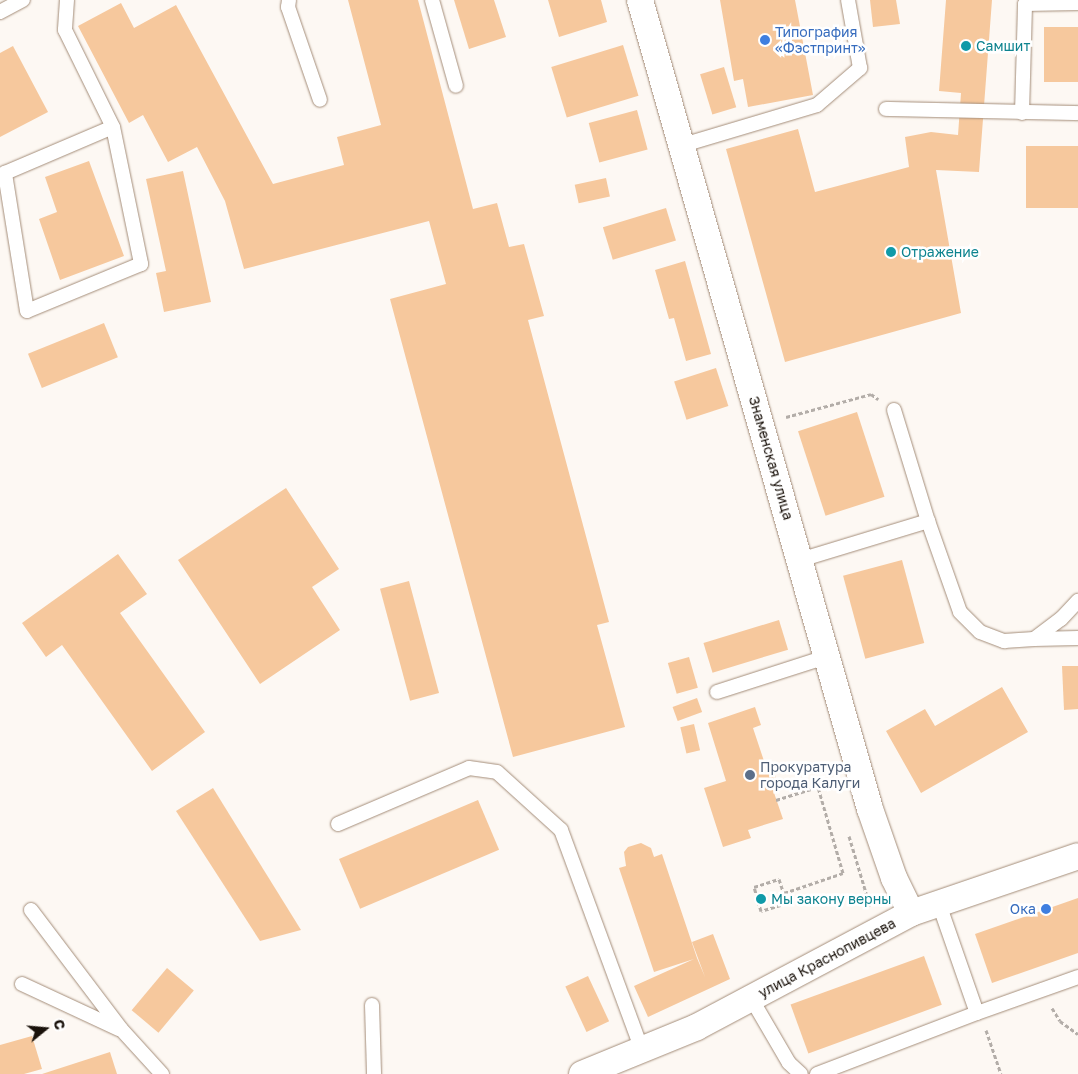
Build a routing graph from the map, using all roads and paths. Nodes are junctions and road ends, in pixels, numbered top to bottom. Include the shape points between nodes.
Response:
1 (23, 0) edge
2 (67, 0) edge
3 (290, 0) edge
4 (432, 0) edge
5 (640, 0) edge
6 (848, 0) edge
7 (1078, 3) edge
8 (0, 12) edge
9 (456, 86) dead end
10 (320, 100) dead end
11 (886, 109) dead end
12 (1022, 113) junction
13 (1078, 113) edge
14 (113, 127) junction
15 (682, 145) junction
16 (894, 410) joint
17 (761, 423) junction
18 (928, 521) junction
19 (800, 560) junction
20 (1078, 601) edge
21 (1078, 638) edge
22 (1034, 639) junction
23 (826, 657) junction
24 (717, 692) dead end
25 (833, 782) dead end
26 (818, 786) junction
27 (776, 800) dead end
28 (338, 824) dead end
29 (1078, 856) edge
30 (784, 893) junction
31 (939, 904) junction
32 (31, 910) dead end
33 (911, 913) junction
34 (1078, 977) edge
35 (22, 984) dead end
36 (1040, 990) junction
37 (752, 998) junction
38 (372, 1005) dead end
39 (977, 1013) junction
40 (121, 1029) junction
41 (1078, 1034) edge
42 (642, 1050) junction
43 (162, 1074) edge
44 (374, 1074) edge
45 (582, 1074) edge
46 (801, 1074) edge
47 (817, 1074) edge
48 (1000, 1074) edge

1 - 8 lane
2 - 14 lane via 65,30
3 - 10 lane via 288,6
4 - 9 lane
5 - 15 street, Знаменская улица
6 - 15 lane via 860,68 817,105
7 - 12 lane via 1025,4
11 - 12 lane
12 - 13 lane
14 - 14 lane via 142,264 27,310 5,173
15 - 17 street, Знаменская улица
16 - 17 path via 871,394
16 - 18 lane
17 - 19 street, Знаменская улица
18 - 19 lane
18 - 22 lane via 960,612 980,632 1004,641
19 - 23 street, Знаменская улица
20 - 22 lane via 1061,619
21 - 22 lane
23 - 24 lane
23 - 33 street, Знаменская улица via 870,809 894,878
25 - 26 path
26 - 27 path
26 - 30 path via 843,873
28 - 42 lane via 469,768 497,772 561,830
29 - 31 street, улица Краснопивцева
30 - 30 path via 779,879 754,887 762,911 787,903
31 - 33 street, улица Краснопивцева
31 - 39 lane
32 - 40 lane
33 - 37 street, улица Краснопивцева
34 - 36 lane
35 - 40 lane
36 - 39 lane
36 - 41 path via 1060,1021
37 - 42 street, улица Краснопивцева via 697,1027
37 - 46 lane via 790,1064
38 - 44 lane
39 - 47 lane
39 - 48 path via 990,1037
40 - 43 lane
42 - 45 street, улица Краснопивцева

